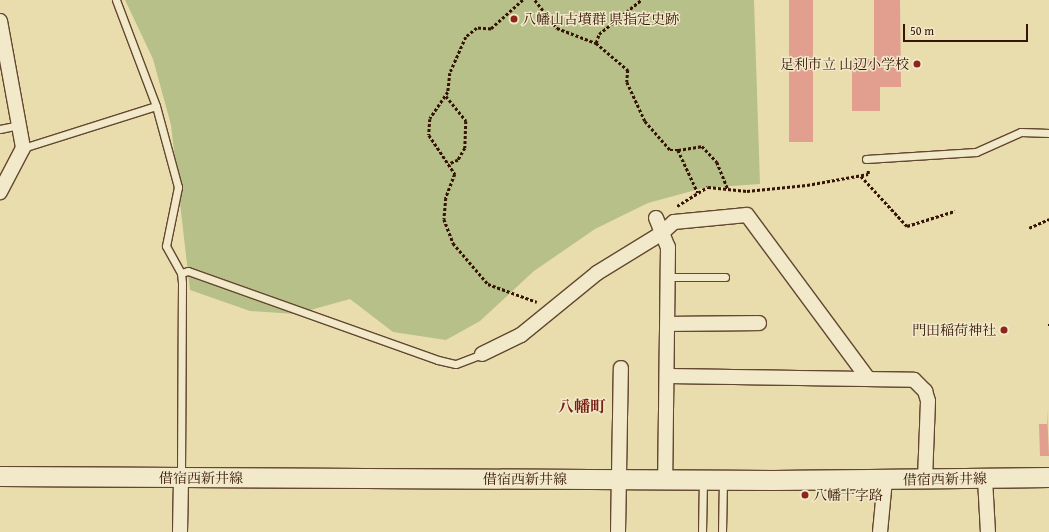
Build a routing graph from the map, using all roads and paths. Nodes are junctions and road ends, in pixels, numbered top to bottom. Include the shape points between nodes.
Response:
1 (116, 0) edge
2 (523, 0) edge
3 (535, 0) edge
4 (641, 0) edge
5 (0, 21) edge
6 (596, 43) junction
7 (446, 96) junction
8 (156, 106) junction
9 (19, 125) junction
10 (0, 129) edge
11 (1049, 133) edge
12 (23, 148) junction
13 (678, 150) junction
14 (866, 159) joint
15 (449, 164) junction
16 (861, 176) junction
17 (728, 189) junction
18 (0, 192) edge
19 (698, 193) junction
20 (955, 211) dead end
21 (656, 218) joint
22 (1049, 219) edge
23 (1029, 228) dead end
24 (662, 233) junction
25 (181, 273) junction
26 (668, 277) junction
27 (725, 277) dead end
28 (557, 307) junction
29 (759, 323) dead end
30 (668, 324) junction
31 (482, 354) joint
32 (621, 368) dead end
33 (668, 376) junction
34 (867, 377) junction
35 (0, 476) edge
36 (1049, 477) edge
37 (181, 478) junction
38 (665, 479) junction
39 (985, 479) junction
40 (620, 480) junction
41 (703, 480) junction
42 (724, 480) junction
43 (885, 480) junction
44 (925, 480) junction
45 (180, 532) edge
46 (618, 532) edge
47 (702, 532) edge
48 (722, 532) edge
49 (880, 532) edge
50 (988, 532) edge

1 - 8 lane
2 - 7 path via 491,29 477,28 466,38 450,73
3 - 6 path via 557,28
4 - 6 path via 599,34
5 - 9 street
6 - 13 path via 628,70 627,82 645,121 670,150
7 - 15 path via 430,118 429,135
7 - 15 path via 466,120 465,148 458,160
8 - 12 lane
8 - 25 lane via 178,187 166,246
9 - 10 lane
9 - 12 street
11 - 14 lane via 1021,132 976,152
12 - 18 street
13 - 17 path via 702,146 717,162
13 - 19 path
14 - 16 path via 868,174
15 - 28 path via 456,174 446,198 444,219 454,243 488,284 502,292
16 - 17 path via 807,186
16 - 20 path via 907,226
17 - 19 path via 708,187
19 - 21 path
21 - 24 street
22 - 23 path
24 - 26 street via 668,247
24 - 28 street via 597,273
24 - 34 street via 674,222 747,215
25 - 31 lane via 188,271 438,360 464,362
25 - 37 lane
26 - 27 lane
26 - 30 street
28 - 31 street via 521,335
29 - 30 street
30 - 33 street
32 - 40 street
33 - 34 street
33 - 38 street
34 - 44 street via 914,380 925,391
35 - 37 main road, 借宿西新井線
36 - 39 main road, 借宿西新井線
37 - 40 main road, 借宿西新井線
37 - 45 street
38 - 40 main road, 借宿西新井線
38 - 41 main road, 借宿西新井線
39 - 44 main road, 借宿西新井線
39 - 50 street
40 - 46 street
41 - 42 main road, 借宿西新井線
41 - 47 lane
42 - 43 main road, 借宿西新井線
42 - 48 lane
43 - 44 main road, 借宿西新井線
43 - 49 street

